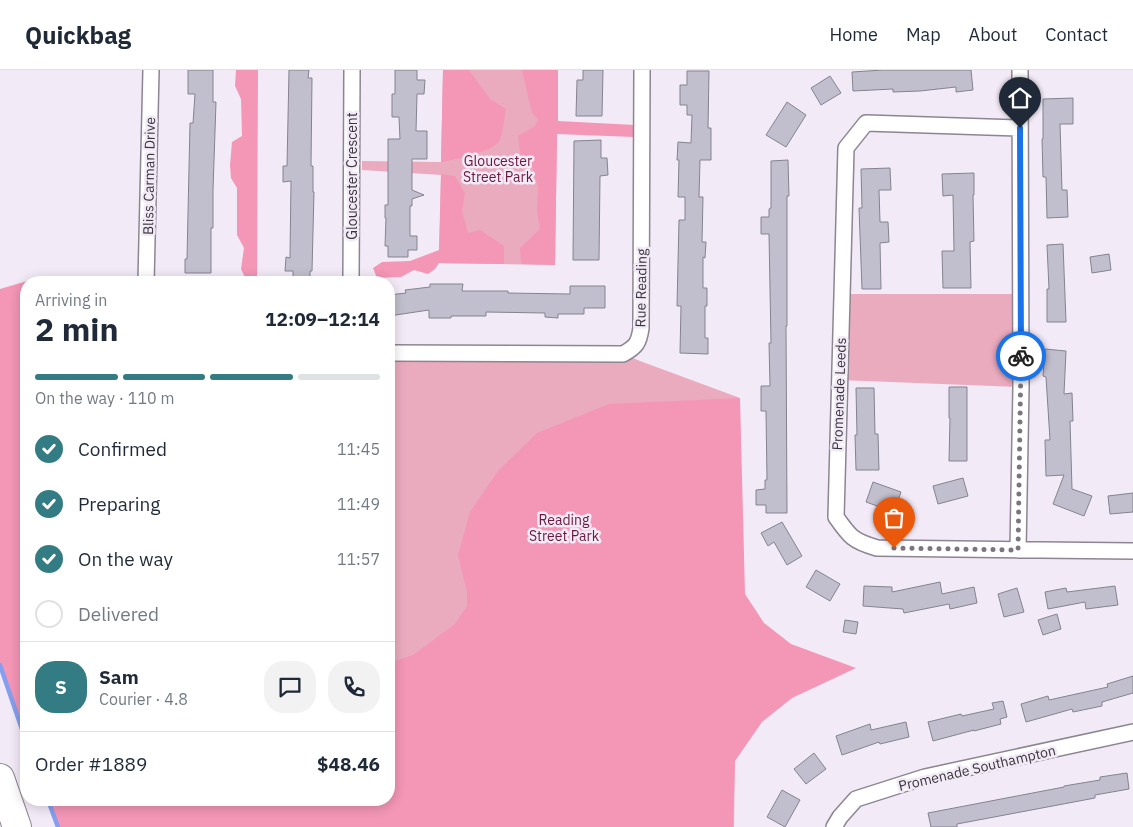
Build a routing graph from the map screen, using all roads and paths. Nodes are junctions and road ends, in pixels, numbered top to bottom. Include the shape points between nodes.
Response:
1 (151, 70) edge
2 (352, 70) edge
3 (642, 70) edge
4 (1020, 70) edge
5 (1020, 128) junction
6 (146, 276) edge
7 (351, 276) edge
8 (395, 353) edge
9 (1018, 550) junction
10 (1133, 551) edge
11 (1133, 732) edge
12 (0, 778) edge
13 (17, 827) edge
14 (834, 827) edge

1 - 6 street, Bliss Carman Drive
2 - 7 street, Gloucester Crescent
3 - 8 street, Rue Reading via 641,328 640,339 633,348 623,354
4 - 5 street
5 - 9 street
5 - 9 street, Promenade Leeds via 866,122 846,148 836,518 854,539 877,548
9 - 10 street, Promenade Leeds
11 - 14 street, Promenade Southampton via 925,777 856,799
12 - 13 highway

